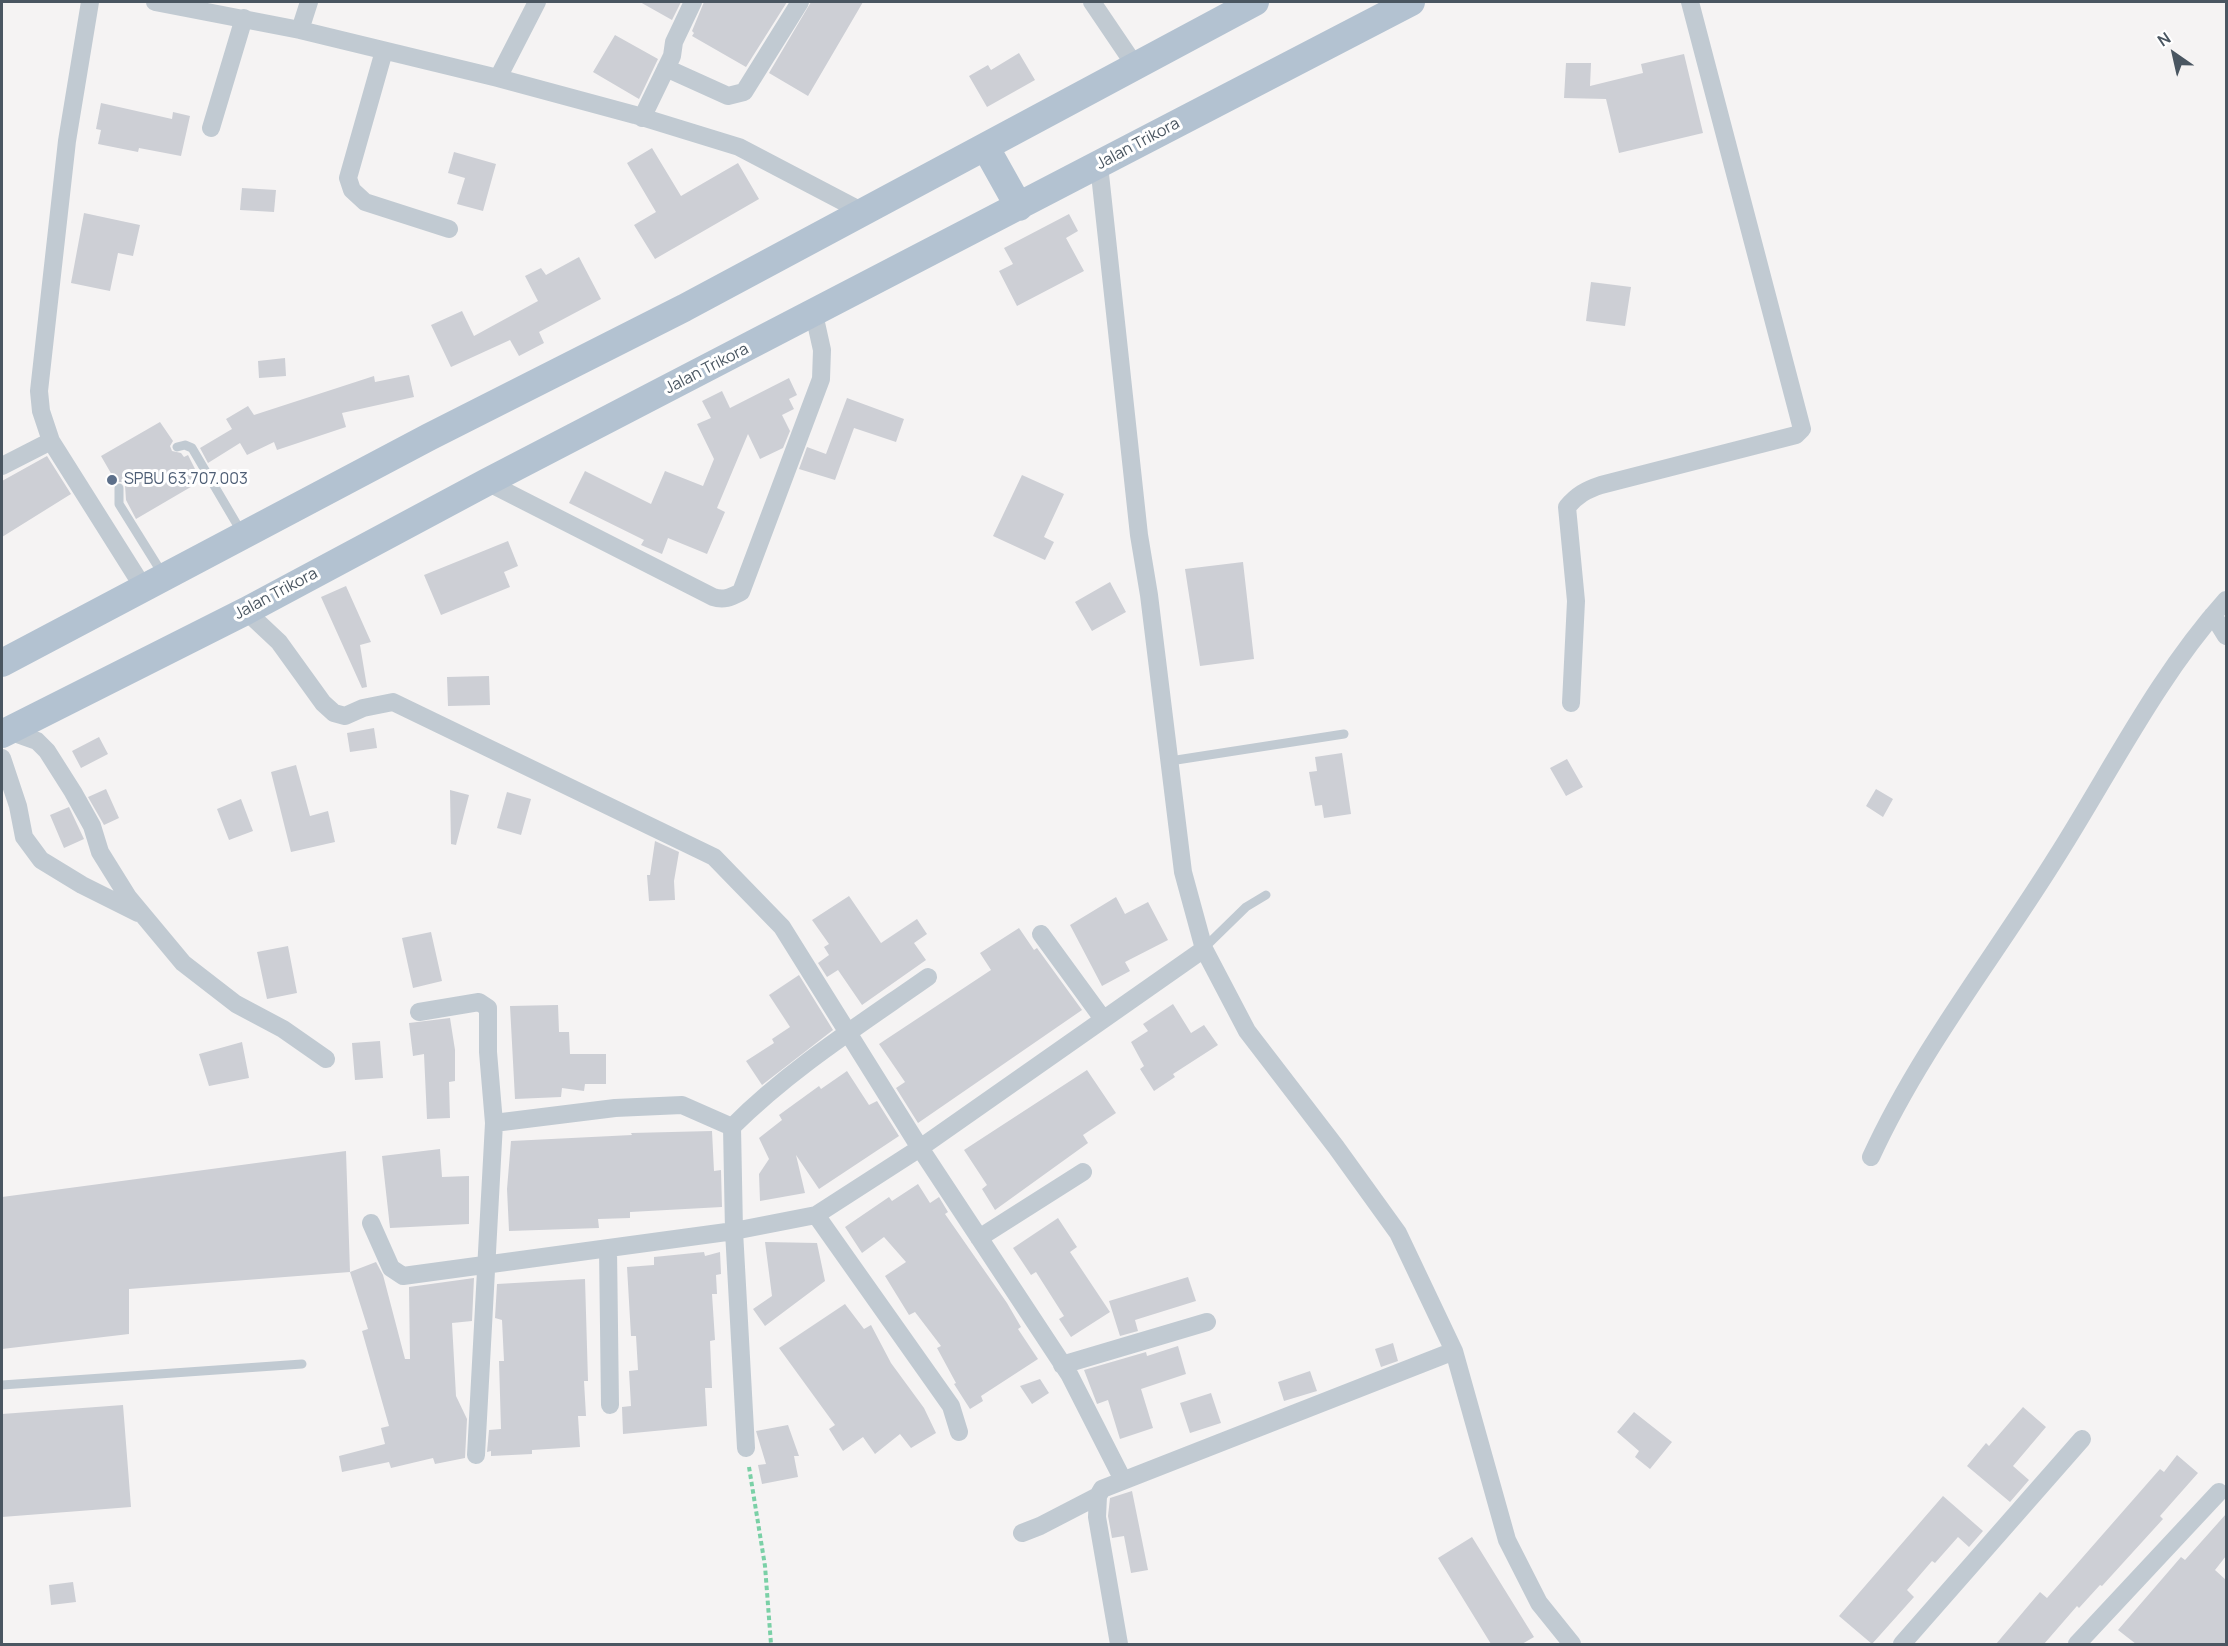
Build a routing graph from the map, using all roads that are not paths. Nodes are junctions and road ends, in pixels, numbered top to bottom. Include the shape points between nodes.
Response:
1 (90, 2) edge
2 (155, 2) edge
3 (309, 2) edge
4 (537, 2) edge
5 (693, 2) edge
6 (800, 2) edge
7 (1092, 2) edge
8 (1255, 2) edge
9 (1411, 2) edge
10 (1690, 2) edge
11 (244, 18) junction
12 (300, 30) junction
13 (384, 51) junction
14 (1136, 67) junction
15 (666, 68) junction
16 (498, 78) junction
17 (642, 118) junction
18 (211, 128) dead end
19 (986, 148) junction
20 (1099, 165) junction
21 (1019, 207) junction
22 (863, 213) junction
23 (448, 229) dead end
24 (814, 314) junction
25 (51, 441) junction
26 (177, 447) dead end
27 (2, 466) edge
28 (487, 482) junction
29 (118, 488) dead end
30 (243, 534) junction
31 (153, 581) junction
32 (2226, 600) edge
33 (246, 610) junction
34 (2213, 615) junction
35 (2226, 636) edge
36 (2, 663) edge
37 (1571, 703) dead end
38 (5, 732) edge
39 (1344, 734) dead end
40 (2, 758) edge
41 (1170, 761) junction
42 (1266, 896) dead end
43 (142, 915) junction
44 (1041, 934) dead end
45 (1204, 949) junction
46 (928, 977) dead end
47 (419, 1012) dead end
48 (1103, 1019) junction
49 (848, 1033) junction
50 (326, 1059) dead end
51 (494, 1124) junction
52 (732, 1127) junction
53 (920, 1148) junction
54 (1871, 1157) dead end
55 (1083, 1172) dead end
56 (816, 1215) junction
57 (371, 1223) dead end
58 (734, 1231) junction
59 (979, 1238) junction
60 (608, 1248) junction
61 (485, 1266) junction
62 (1207, 1322) dead end
63 (1454, 1351) junction
64 (302, 1364) dead end
65 (1062, 1365) junction
66 (2, 1385) edge
67 (610, 1405) dead end
68 (958, 1432) dead end
69 (2082, 1439) dead end
70 (746, 1448) road end
71 (476, 1455) dead end
72 (1123, 1480) junction
73 (2219, 1492) dead end
74 (1098, 1496) junction
75 (1022, 1533) dead end
76 (1119, 1644) edge
77 (1572, 1644) edge
78 (1902, 1644) edge
79 (2077, 1644) edge

1 - 25 street via 67,141 39,391 40,411
2 - 11 street
3 - 12 street
4 - 16 street
5 - 15 street
6 - 15 street via 744,92 728,96
7 - 14 street
8 - 14 main road
9 - 20 main road, Jalan Trikora
10 - 37 street via 1802,429 1796,435 1600,485 1584,491 1567,507 1576,601
11 - 12 street
11 - 18 street
12 - 13 street
13 - 16 street
13 - 23 street via 348,178 352,190 365,202
14 - 19 main road
15 - 17 street
16 - 17 street
17 - 22 street via 739,147
19 - 21 main road
19 - 22 main road
20 - 21 main road, Jalan Trikora
20 - 41 street via 1139,535
21 - 24 main road, Jalan Trikora
22 - 30 main road
24 - 28 main road, Jalan Trikora
24 - 28 street via 822,350 821,379 741,592 720,600 713,597
25 - 27 street
25 - 31 street
26 - 30 lane via 192,448
28 - 33 main road, Jalan Trikora
29 - 31 lane via 119,504
30 - 31 main road
31 - 36 main road
32 - 34 street
33 - 38 main road, Jalan Trikora
33 - 49 street via 279,642 334,713 345,716 393,702 714,857 782,927
34 - 35 street
34 - 54 street via 2145,705 2059,854 1926,1056
38 - 43 street via 37,741 47,751 92,826 100,852
39 - 41 lane
40 - 43 street via 24,837 41,860
41 - 45 street via 1183,872
42 - 45 lane via 1246,907
43 - 50 street via 183,963 236,1004
44 - 48 street
45 - 48 street
45 - 63 street via 1247,1031 1398,1233
46 - 49 street
47 - 51 street via 479,1002 488,1008
48 - 53 street
49 - 52 street
49 - 53 street
51 - 52 street via 615,1108 682,1105
51 - 61 street
52 - 58 street
53 - 56 street
53 - 59 street
55 - 59 street
56 - 58 street
56 - 68 street via 951,1406
57 - 61 street via 392,1268 403,1276
58 - 60 street
58 - 70 street
59 - 65 street
60 - 61 street
60 - 67 street
61 - 71 street
62 - 65 street
63 - 72 street
63 - 77 street via 1507,1540 1539,1603
64 - 66 lane
65 - 72 street
69 - 78 street
72 - 74 street via 1102,1489
73 - 79 street
74 - 75 street
74 - 76 street via 1097,1517

